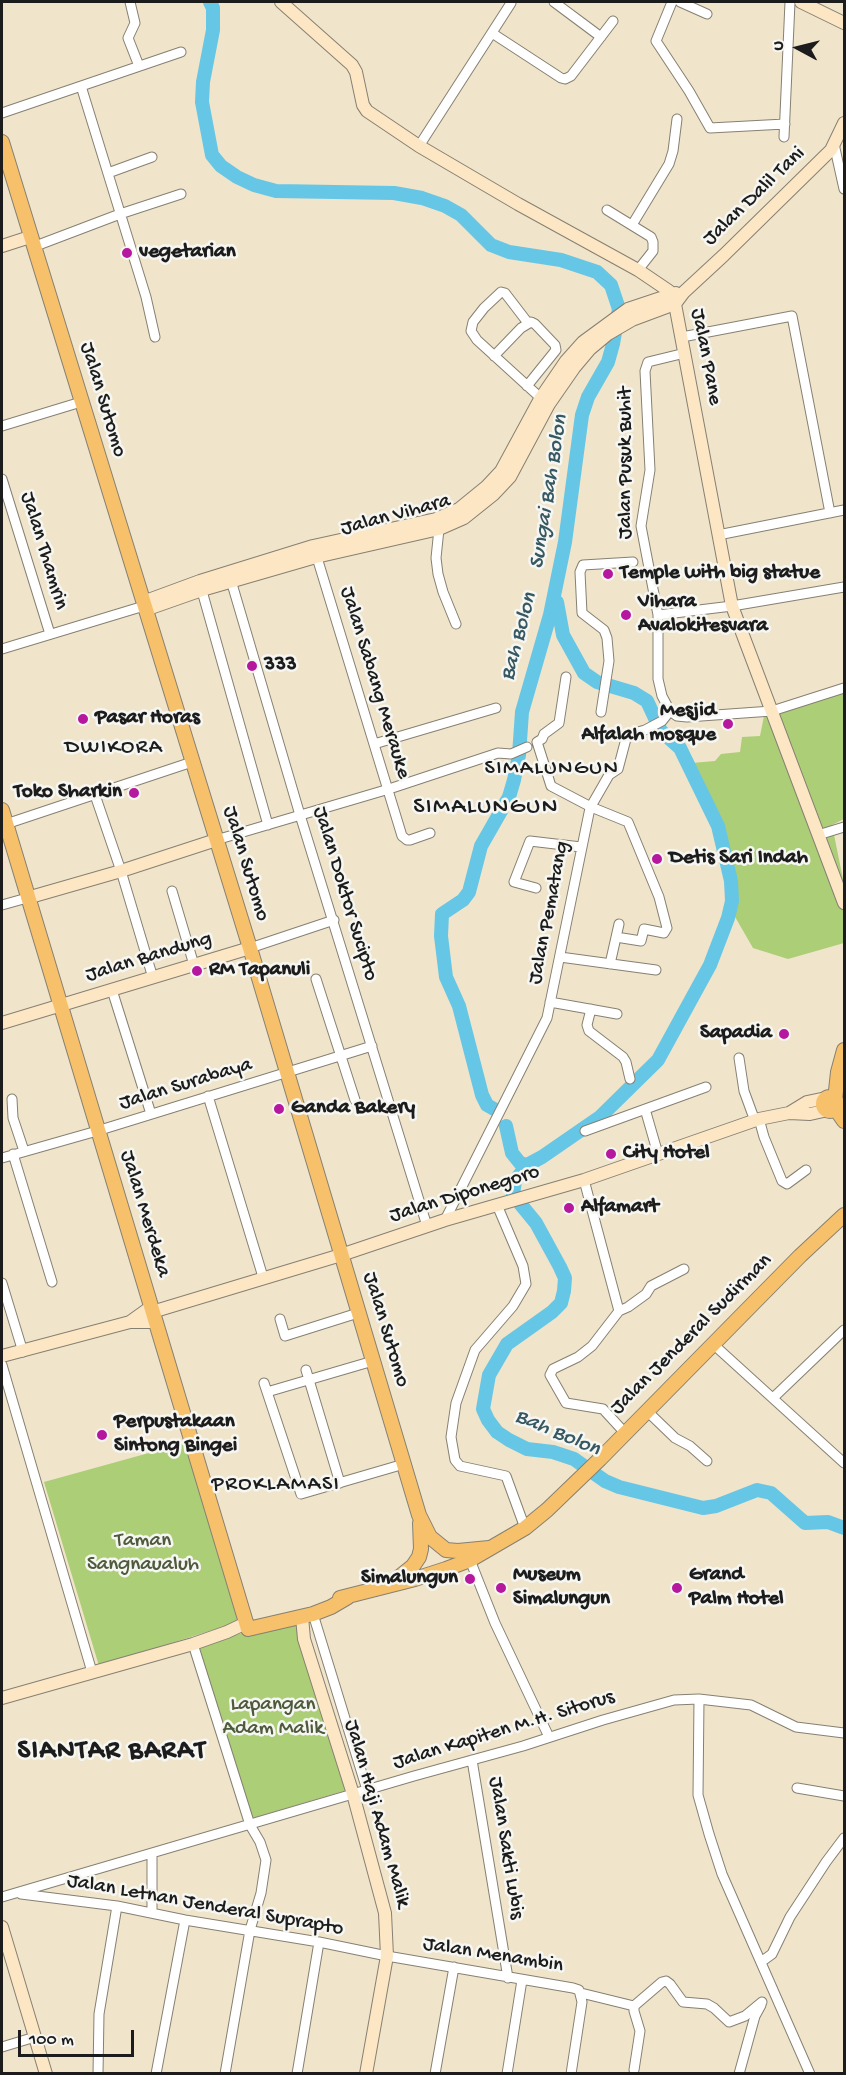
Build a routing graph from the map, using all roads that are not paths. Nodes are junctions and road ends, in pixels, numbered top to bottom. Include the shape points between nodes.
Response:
1 (130, 2) edge
2 (281, 2) edge
3 (555, 2) edge
4 (672, 2) edge
5 (680, 2) edge
6 (790, 2) edge
7 (801, 2) edge
8 (512, 3) dead end
9 (707, 14) dead end
10 (613, 21) dead end
11 (844, 23) edge
12 (492, 33) junction
13 (601, 37) junction
14 (181, 52) dead end
15 (139, 66) junction
16 (81, 86) junction
17 (2, 113) edge
18 (677, 119) dead end
19 (844, 123) edge
20 (785, 124) junction
21 (784, 137) dead end
22 (2, 142) edge
23 (834, 144) junction
24 (419, 146) junction
25 (152, 157) dead end
26 (108, 173) junction
27 (844, 189) edge
28 (181, 194) dead end
29 (607, 210) dead end
30 (120, 214) junction
31 (632, 225) junction
32 (32, 242) junction
33 (2, 246) edge
34 (638, 270) junction
35 (673, 299) junction
36 (528, 323) junction
37 (155, 337) dead end
38 (682, 337) junction
39 (685, 353) junction
40 (494, 356) junction
41 (527, 386) junction
42 (545, 401) junction
43 (81, 402) junction
44 (2, 426) edge
45 (2, 479) edge
46 (844, 510) edge
47 (830, 513) junction
48 (445, 524) junction
49 (718, 535) junction
50 (315, 552) junction
51 (633, 562) dead end
52 (230, 577) junction
53 (201, 586) junction
54 (844, 587) edge
55 (144, 606) junction
56 (732, 606) junction
57 (658, 615) junction
58 (456, 624) dead end
59 (50, 634) junction
60 (2, 650) edge
61 (566, 677) dead end
62 (844, 688) edge
63 (496, 708) dead end
64 (670, 711) junction
65 (772, 711) junction
66 (601, 712) dead end
67 (374, 744) junction
68 (527, 747) dead end
69 (192, 762) junction
70 (388, 789) junction
71 (95, 795) junction
72 (591, 807) junction
73 (300, 815) junction
74 (4, 817) edge
75 (268, 825) junction
76 (844, 827) edge
77 (430, 833) dead end
78 (818, 835) junction
79 (216, 840) junction
80 (581, 847) junction
81 (121, 871) junction
82 (536, 888) dead end
83 (172, 891) dead end
84 (27, 897) junction
85 (844, 903) edge
86 (2, 906) edge
87 (334, 920) junction
88 (619, 924) dead end
89 (616, 937) junction
90 (250, 948) junction
91 (560, 957) junction
92 (610, 964) junction
93 (195, 966) junction
94 (656, 970) dead end
95 (153, 978) junction
96 (316, 979) dead end
97 (112, 990) junction
98 (550, 1002) junction
99 (59, 1006) junction
100 (591, 1009) junction
101 (617, 1014) dead end
102 (2, 1021) edge
103 (372, 1046) junction
104 (844, 1050) edge
105 (340, 1056) junction
106 (739, 1058) dead end
107 (286, 1073) junction
108 (630, 1079) dead end
109 (706, 1087) dead end
110 (208, 1096) junction
111 (12, 1099) dead end
112 (355, 1100) dead end
113 (830, 1103) junction
114 (645, 1109) junction
115 (151, 1114) junction
116 (757, 1120) junction
117 (844, 1120) edge
118 (97, 1131) junction
119 (585, 1131) dead end
120 (24, 1151) junction
121 (14, 1154) junction
122 (658, 1154) junction
123 (2, 1158) edge
124 (806, 1170) dead end
125 (584, 1180) junction
126 (500, 1204) junction
127 (844, 1215) edge
128 (445, 1220) junction
129 (427, 1226) junction
130 (341, 1255) junction
131 (684, 1269) dead end
132 (263, 1277) junction
133 (52, 1282) dead end
134 (2, 1283) edge
135 (619, 1311) junction
136 (358, 1313) junction
137 (153, 1314) junction
138 (280, 1319) dead end
139 (844, 1330) edge
140 (713, 1344) junction
141 (23, 1352) junction
142 (2, 1356) edge
143 (373, 1361) junction
144 (2, 1365) edge
145 (307, 1375) junction
146 (773, 1398) junction
147 (647, 1411) junction
148 (626, 1433) junction
149 (707, 1461) dead end
150 (844, 1462) edge
151 (404, 1464) junction
152 (340, 1483) junction
153 (419, 1515) junction
154 (525, 1528) junction
155 (489, 1548) junction
156 (470, 1560) junction
157 (388, 1586) junction
158 (348, 1597) junction
159 (301, 1617) junction
160 (247, 1626) junction
161 (193, 1644) junction
162 (92, 1672) junction
163 (2, 1698) edge
164 (699, 1699) junction
165 (844, 1733) edge
166 (549, 1737) junction
167 (472, 1760) junction
168 (797, 1788) dead end
169 (366, 1790) junction
170 (353, 1794) junction
171 (844, 1796) edge
172 (250, 1825) junction
173 (844, 1839) edge
174 (152, 1853) junction
175 (16, 1893) junction
176 (2, 1897) edge
177 (117, 1906) junction
178 (152, 1914) junction
179 (185, 1920) junction
180 (2, 1927) edge
181 (250, 1930) junction
182 (319, 1942) junction
183 (387, 1956) junction
184 (761, 1962) junction
185 (454, 1967) junction
186 (508, 1978) junction
187 (522, 1980) junction
188 (773, 1991) junction
189 (581, 1993) junction
190 (762, 2002) junction
191 (634, 2006) junction
192 (35, 2037) junction
193 (2, 2047) edge
194 (634, 2070) dead end
195 (46, 2073) edge
196 (98, 2073) edge
197 (156, 2073) edge
198 (225, 2073) edge
199 (297, 2073) edge
200 (366, 2073) edge
201 (435, 2073) edge
202 (507, 2073) edge
203 (571, 2073) edge
204 (739, 2073) edge
205 (810, 2073) edge

1 - 15 street via 135,23 129,38
2 - 24 street, Jalan Pane via 352,65 368,111
3 - 13 street
4 - 20 street via 656,41 710,128
5 - 9 street
6 - 20 street
7 - 11 street
8 - 12 street
10 - 13 street
12 - 13 street via 565,79
12 - 24 street
14 - 15 street
15 - 16 street
16 - 17 street
16 - 26 street
18 - 31 street via 669,164
19 - 23 street, Jalan Dalil Tani
20 - 21 street
22 - 32 main road, Jalan Sutomo
23 - 27 street
23 - 35 street, Jalan Dalil Tani
24 - 34 street, Jalan Pane
25 - 26 street
26 - 30 street
28 - 30 street
29 - 31 street
30 - 32 street
30 - 37 street
31 - 34 street via 653,242 653,251
32 - 33 street
32 - 43 main road, Jalan Sutomo
34 - 35 street, Jalan Pane via 662,285
35 - 38 street, Jalan Pane
35 - 42 street, Jalan Vihara via 630,315 583,342 566,361
36 - 40 street
36 - 40 street via 506,293 501,292 484,308 471,331
36 - 41 street via 536,324 556,350
38 - 39 street, Jalan Pane
38 - 47 street via 792,316
39 - 49 street, Jalan Pane
39 - 57 street, Jalan Pusuk Buhit via 648,362 645,371 649,479 641,526
40 - 41 street
41 - 42 street
42 - 48 street, Jalan Vihara via 506,474
43 - 44 street
43 - 55 main road, Jalan Sutomo
45 - 59 street, Jalan Thamrin
46 - 47 street
47 - 49 street
48 - 50 street, Jalan Vihara
48 - 58 street via 436,558 443,592
49 - 56 street, Jalan Pane
50 - 52 street, Jalan Vihara
50 - 67 street, Jalan Sabang Merauke
51 - 66 street via 581,567 581,609 608,638 609,661
52 - 53 street, Jalan Vihara
52 - 73 street, Jalan Doktor Sucipto
53 - 55 street, Jalan Vihara
53 - 75 street
54 - 56 street
55 - 59 street
55 - 69 main road, Jalan Sutomo
56 - 57 street
56 - 65 street, Jalan Pane
57 - 64 street, Jalan Pusuk Buhit via 658,679
59 - 60 street
61 - 72 street via 559,723 537,742 551,786
62 - 65 street
63 - 67 street
64 - 65 street via 687,717
64 - 72 street, Jalan Pematang via 662,721 627,735 618,769 609,775
65 - 78 street, Jalan Pane
67 - 70 street, Jalan Sabang Merauke
68 - 70 street
69 - 71 street
69 - 79 main road, Jalan Sutomo
70 - 73 street
70 - 77 street, Jalan Sabang Merauke via 404,838 410,840
71 - 74 street
71 - 81 street
72 - 80 street, Jalan Pematang
72 - 89 street via 628,822 632,828 667,928 664,933 644,929 641,940
73 - 75 street
73 - 87 street, Jalan Doktor Sucipto
74 - 84 main road, Jalan Merdeka
75 - 79 street
76 - 78 street
78 - 85 street, Jalan Pane
79 - 81 street
79 - 90 main road, Jalan Sutomo
80 - 82 street via 530,841 514,882
80 - 91 street, Jalan Pematang
81 - 84 street
81 - 95 street
83 - 93 street
84 - 86 street
84 - 99 main road, Jalan Merdeka
87 - 90 street
87 - 103 street, Jalan Doktor Sucipto
88 - 89 street
89 - 92 street
90 - 93 street, Jalan Bandung
90 - 107 main road, Jalan Sutomo
91 - 92 street
91 - 98 street, Jalan Pematang
92 - 94 street
93 - 95 street, Jalan Bandung
95 - 97 street, Jalan Bandung
96 - 105 street
97 - 99 street, Jalan Bandung
97 - 115 street
98 - 100 street
98 - 128 street, Jalan Pematang via 547,1018
99 - 102 street, Jalan Bandung
99 - 118 main road, Jalan Merdeka
100 - 101 street
100 - 108 street via 589,1031 622,1057
103 - 105 street, Jalan Surabaya
103 - 129 street, Jalan Doktor Sucipto
104 - 113 main road via 831,1082
105 - 107 street, Jalan Surabaya
105 - 112 street
106 - 116 street via 744,1091
107 - 110 street, Jalan Surabaya
107 - 130 main road, Jalan Sutomo
109 - 114 street
110 - 115 street, Jalan Surabaya
110 - 132 street
111 - 120 street via 13,1118
113 - 116 street, Jalan Diponegoro via 810,1114 789,1113
113 - 117 main road
114 - 119 street
114 - 122 street
115 - 118 street, Jalan Surabaya
116 - 122 street, Jalan Diponegoro
116 - 124 street via 782,1181 787,1184
118 - 120 street, Jalan Surabaya
118 - 137 main road, Jalan Merdeka
120 - 121 street, Jalan Surabaya
121 - 123 street, Jalan Surabaya
121 - 133 street
122 - 125 street, Jalan Diponegoro
125 - 126 street, Jalan Diponegoro
125 - 135 street
126 - 128 street, Jalan Diponegoro
126 - 154 street via 526,1284 513,1306 475,1350 456,1403 451,1437 460,1466 506,1476
127 - 140 main road, Jalan Jenderal Sudirman
128 - 129 street, Jalan Diponegoro
129 - 130 street, Jalan Diponegoro
130 - 132 street, Jalan Diponegoro
130 - 136 main road, Jalan Sutomo
131 - 135 street via 651,1286
132 - 137 street, Jalan Diponegoro
134 - 141 street
135 - 148 street via 592,1346 553,1369 550,1375 566,1402 603,1409
136 - 138 street via 285,1336
136 - 143 main road, Jalan Sutomo
137 - 141 street, Jalan Diponegoro
137 - 160 main road, Jalan Merdeka
139 - 146 street
140 - 146 street
140 - 147 main road, Jalan Jenderal Sudirman
141 - 142 street, Jalan Diponegoro
143 - 145 street
143 - 151 main road, Jalan Sutomo
144 - 162 street
145 - 152 street
145 - 152 street via 265,1387 300,1493
146 - 150 street
147 - 148 main road, Jalan Jenderal Sudirman
147 - 149 street
148 - 154 main road, Jalan Jenderal Sudirman
151 - 152 street
151 - 153 main road, Jalan Sutomo
153 - 155 main road, Jalan Sutomo via 430,1537 446,1550
153 - 157 main road via 419,1557
154 - 155 main road
155 - 156 main road
156 - 157 main road
156 - 166 street
157 - 158 main road
158 - 159 main road
158 - 160 main road via 325,1600
159 - 160 main road
159 - 169 street
159 - 170 street, Jalan Haji Adam Malik via 304,1639
160 - 161 street
161 - 162 street
161 - 172 street
162 - 163 street
164 - 165 street, Jalan Kapiten M.H. Sitorus via 756,1706 796,1727
164 - 166 street, Jalan Kapiten M.H. Sitorus via 675,1700
164 - 184 street via 699,1795 722,1874
166 - 167 street, Jalan Kapiten M.H. Sitorus
167 - 169 street, Jalan Kapiten M.H. Sitorus
167 - 186 street, Jalan Sakti Lubis
168 - 171 street
169 - 170 street, Jalan Kapiten M.H. Sitorus
170 - 172 street, Jalan Kapiten M.H. Sitorus
170 - 183 street, Jalan Haji Adam Malik via 385,1913
172 - 174 street, Jalan Kapiten M.H. Sitorus
172 - 181 street via 266,1860
173 - 184 street via 805,1892 772,1954
174 - 175 street, Jalan Kapiten M.H. Sitorus
174 - 178 street
175 - 176 street, Jalan Kapiten M.H. Sitorus
175 - 177 street, Jalan Letnan Jenderal Suprapto
177 - 178 street, Jalan Letnan Jenderal Suprapto
177 - 196 street via 99,2014
178 - 179 street, Jalan Letnan Jenderal Suprapto
179 - 181 street, Jalan Letnan Jenderal Suprapto
179 - 197 street
180 - 192 street
181 - 182 street, Jalan Letnan Jenderal Suprapto
181 - 198 street
182 - 183 street, Jalan Letnan Jenderal Suprapto
182 - 199 street
183 - 185 street, Jalan Menambin
183 - 200 street, Jalan Haji Adam Malik
184 - 188 street
185 - 186 street, Jalan Menambin
185 - 201 street
186 - 187 street, Jalan Menambin
187 - 189 street, Jalan Menambin via 573,1988
187 - 202 street
188 - 190 street
188 - 205 street
189 - 191 street
189 - 203 street, Jalan Menambin
190 - 191 street via 745,2016 729,2022 704,2003 683,2002 666,1981
190 - 204 street
191 - 194 street via 640,2031
192 - 193 street
192 - 195 street

